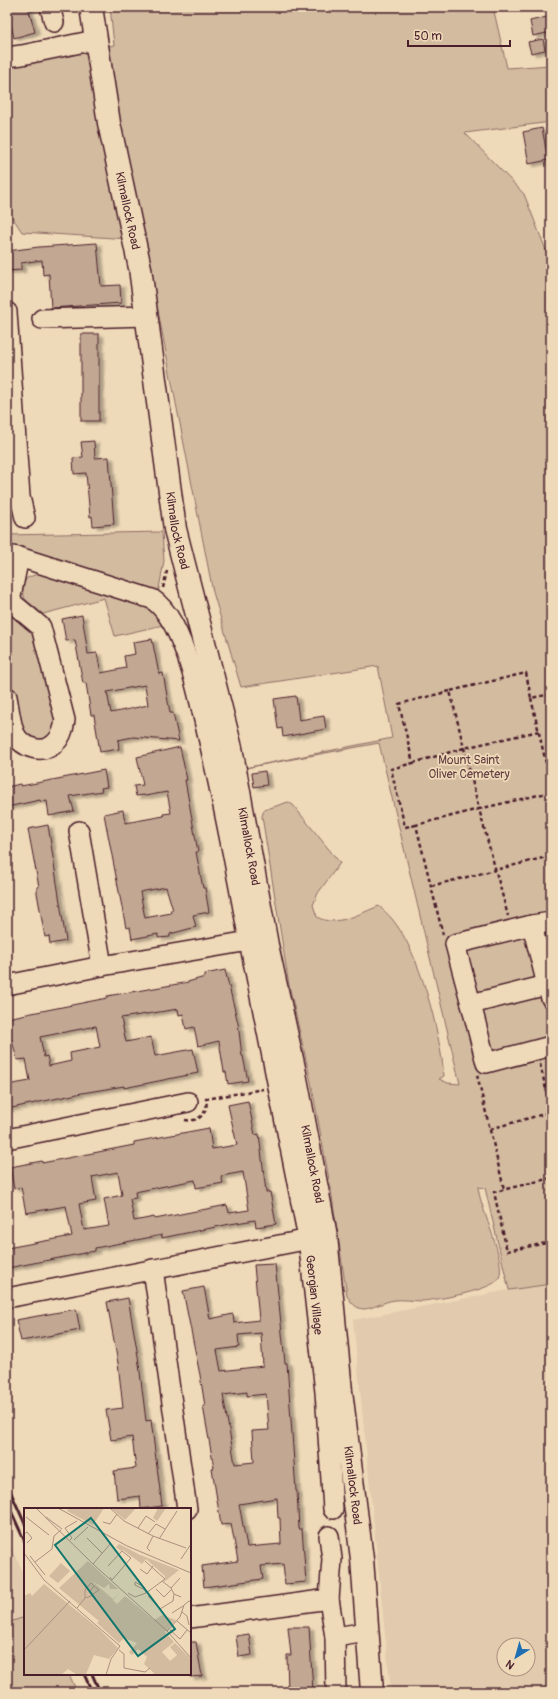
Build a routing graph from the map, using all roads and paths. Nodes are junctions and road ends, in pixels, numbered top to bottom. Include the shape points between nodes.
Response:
1 (91, 7) edge
2 (95, 40) junction
3 (7, 57) edge
4 (7, 312) edge
5 (147, 316) junction
6 (42, 319) dead end
7 (25, 518) dead end
8 (13, 556) edge
9 (9, 603) edge
10 (450, 691) junction
11 (551, 694) edge
12 (7, 697) edge
13 (531, 698) junction
14 (539, 731) junction
15 (464, 748) junction
16 (551, 760) edge
17 (546, 762) junction
18 (413, 763) junction
19 (551, 784) edge
20 (551, 792) edge
21 (479, 809) junction
22 (416, 825) junction
23 (79, 831) dead end
24 (239, 840) junction
25 (551, 856) edge
26 (496, 870) junction
27 (431, 886) junction
28 (551, 922) edge
29 (532, 925) junction
30 (512, 930) junction
31 (249, 941) junction
32 (454, 944) junction
33 (102, 966) junction
34 (7, 985) edge
35 (549, 991) edge
36 (471, 1004) junction
37 (544, 1048) edge
38 (486, 1063) junction
39 (291, 1100) junction
40 (188, 1102) dead end
41 (551, 1111) edge
42 (490, 1129) junction
43 (7, 1139) edge
44 (551, 1178) edge
45 (504, 1189) junction
46 (317, 1237) junction
47 (551, 1242) edge
48 (153, 1269) junction
49 (7, 1298) edge
50 (333, 1392) junction
51 (187, 1508) edge
52 (333, 1509) dead end
53 (329, 1536) dead end
54 (329, 1599) junction
55 (191, 1618) edge
56 (367, 1632) junction
57 (335, 1637) junction
58 (336, 1692) edge
59 (372, 1692) edge

1 - 2 main road, Kilmallock Road
2 - 3 street
2 - 5 main road, Kilmallock Road via 109,123 140,268
4 - 7 street via 20,497
5 - 6 street
5 - 24 main road, Kilmallock Road via 175,529 224,720
8 - 9 street
8 - 24 street via 152,598 159,604 182,643
9 - 12 street via 41,627 65,720 64,729 55,744 44,749 31,748 24,744 15,734
10 - 13 path via 526,673
10 - 15 path
10 - 18 path via 399,704
11 - 13 path
13 - 14 path
14 - 15 path
14 - 17 path
15 - 18 path
15 - 21 path
16 - 17 path
17 - 19 path
18 - 22 path via 391,769 405,827
20 - 21 path
21 - 22 path
21 - 26 path
22 - 27 path
23 - 33 street
24 - 31 street
24 - 39 main road, Kilmallock Road via 268,945
25 - 26 path
26 - 27 path
26 - 30 path
27 - 32 path via 446,946
28 - 29 street
29 - 30 street
29 - 35 street
30 - 32 street
31 - 33 street
31 - 39 street
32 - 36 street
33 - 34 street
35 - 36 street
36 - 38 street
37 - 38 street
37 - 41 path
38 - 42 path via 477,1074
39 - 46 main road, Kilmallock Road
40 - 43 street
41 - 42 path
42 - 45 path
44 - 45 path
45 - 47 path via 494,1192 507,1251
46 - 48 street, Georgian Village
46 - 50 main road, Kilmallock Road
48 - 49 street, Georgian Village
48 - 51 street
50 - 52 street
50 - 56 main road, Kilmallock Road via 362,1559
53 - 54 street via 332,1559
54 - 55 street
54 - 57 street
56 - 57 street
56 - 59 main road, Kilmallock Road
57 - 58 street

